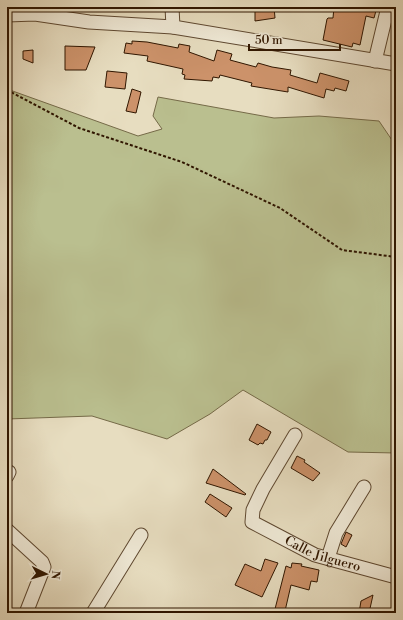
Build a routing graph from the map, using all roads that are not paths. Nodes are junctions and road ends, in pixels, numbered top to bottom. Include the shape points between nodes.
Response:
1 (172, 7) edge
2 (388, 7) edge
3 (7, 15) edge
4 (173, 27) junction
5 (375, 61) junction
6 (396, 64) edge
7 (295, 435) dead end
8 (364, 486) dead end
9 (7, 530) edge
10 (141, 535) dead end
11 (328, 558) junction
12 (396, 577) edge
13 (26, 613) edge
14 (93, 613) edge

1 - 4 street
2 - 5 street
3 - 4 street via 35,14 89,22
4 - 5 street
5 - 6 street
7 - 11 street, Calle Jilguero via 256,503 252,522 316,555
8 - 11 street via 336,533
9 - 13 street via 42,562 44,567
10 - 14 street
11 - 12 street, Calle Jilguero

